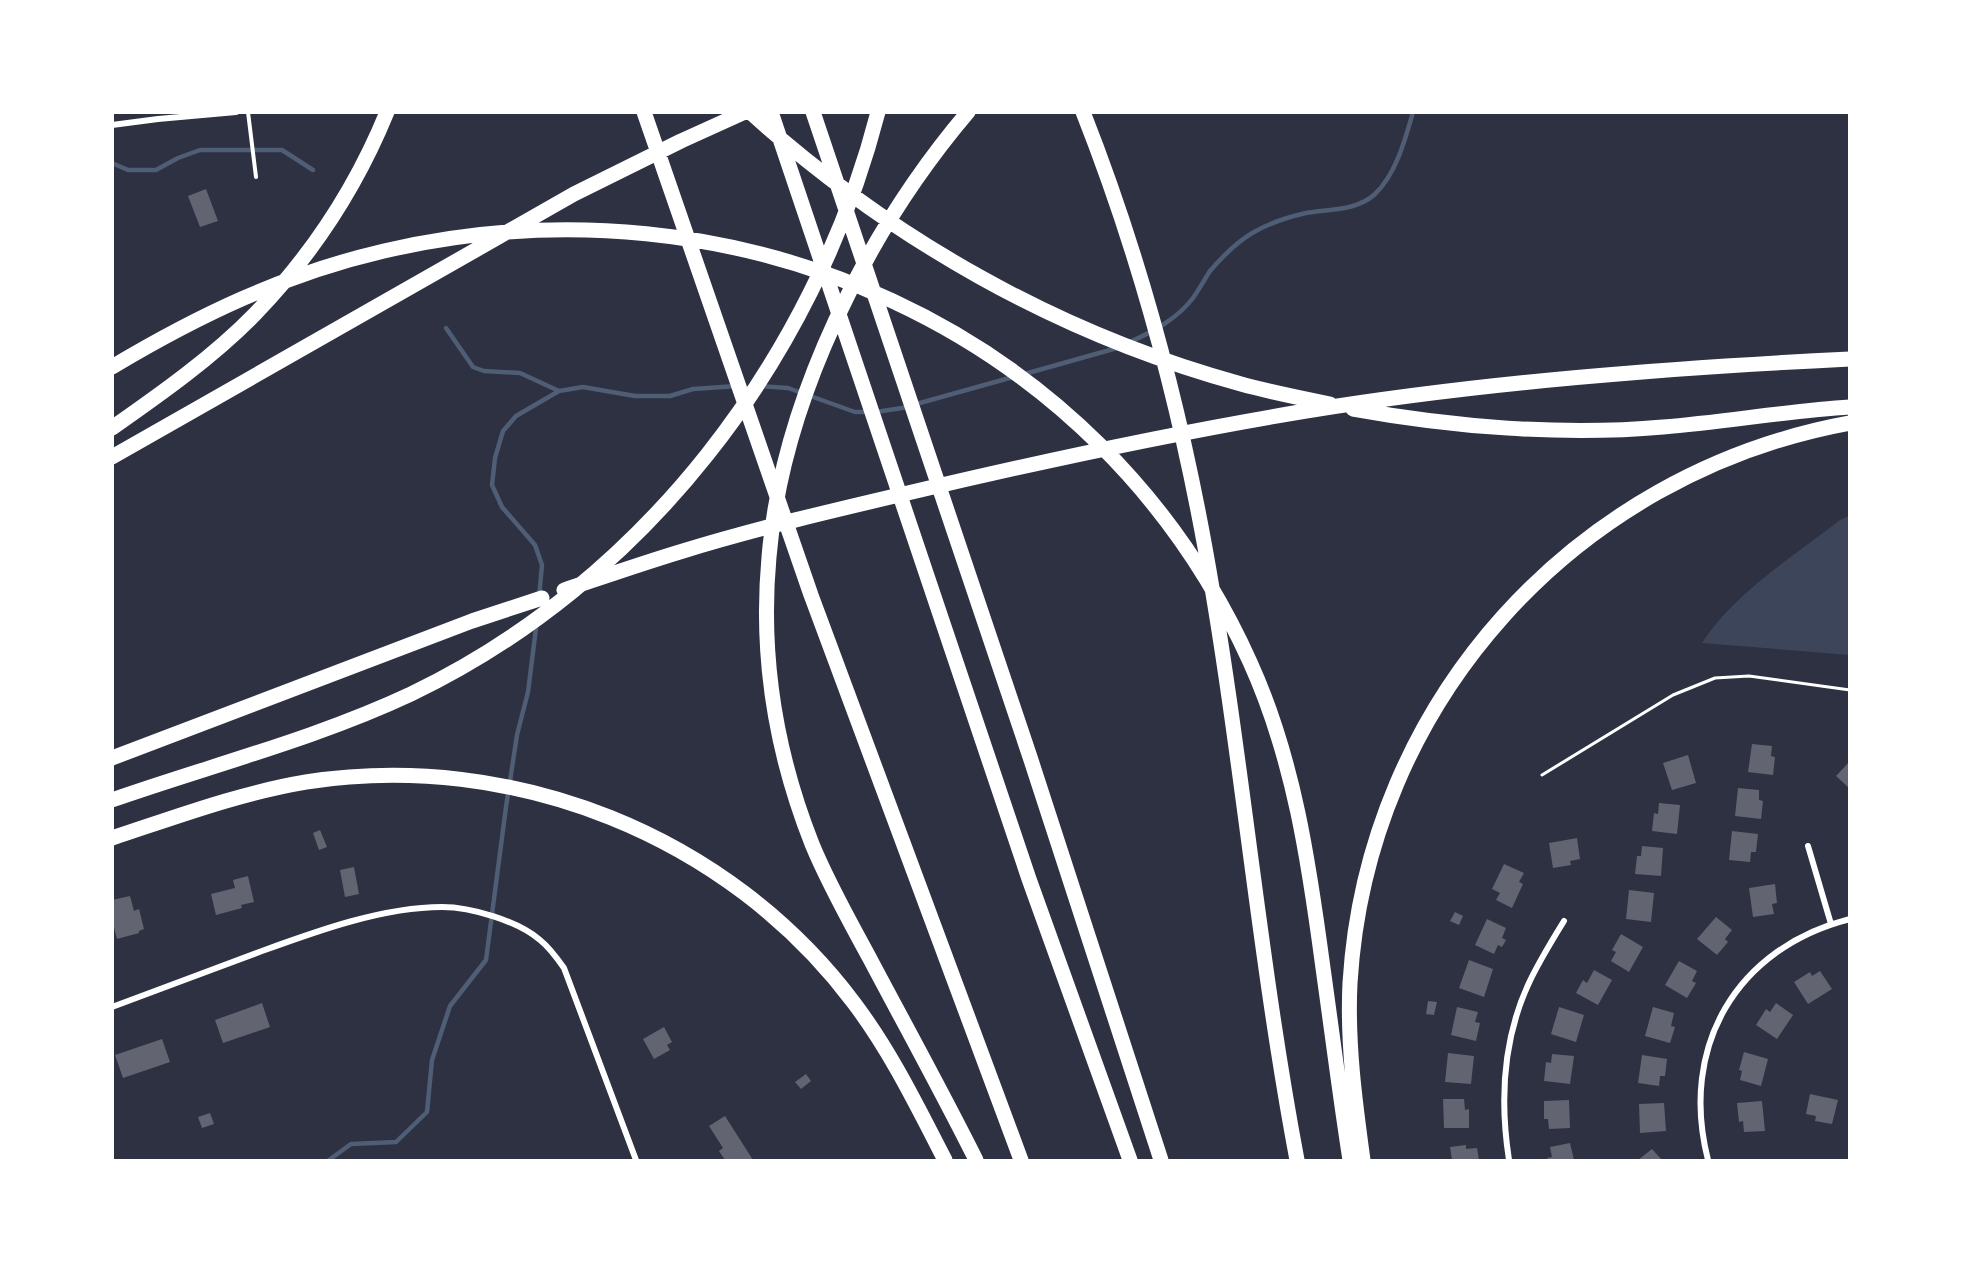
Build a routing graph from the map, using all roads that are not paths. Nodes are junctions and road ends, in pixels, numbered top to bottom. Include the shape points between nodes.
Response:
1 (236, 112) edge
2 (248, 112) edge
3 (387, 112) edge
4 (745, 112) edge
5 (750, 112) edge
6 (771, 112) edge
7 (813, 112) edge
8 (878, 112) edge
9 (968, 112) edge
10 (1083, 112) edge
11 (645, 114) edge
12 (112, 125) edge
13 (256, 177) dead end
14 (1850, 359) edge
15 (112, 367) edge
16 (1850, 407) edge
17 (1850, 423) edge
18 (112, 428) edge
19 (112, 457) edge
20 (564, 590) dead end
21 (542, 598) dead end
22 (112, 758) edge
23 (112, 800) edge
24 (112, 838) edge
25 (1808, 846) dead end
26 (1850, 919) edge
27 (1564, 921) dead end
28 (1831, 924) junction
29 (112, 1007) edge
30 (636, 1161) edge
31 (945, 1161) edge
32 (976, 1161) edge
33 (1020, 1161) edge
34 (1130, 1161) edge
35 (1161, 1161) edge
36 (1297, 1161) edge
37 (1350, 1161) edge
38 (1363, 1161) edge
39 (1509, 1161) edge
40 (1708, 1161) edge

1 - 12 street
2 - 13 lane
3 - 18 highway via 340,206 302,260 232,336
4 - 19 highway via 574,194
5 - 16 highway via 873,212 976,276 1040,309 1139,351 1243,385 1355,409 1472,426 1662,427
6 - 34 highway via 1026,869
7 - 35 highway
8 - 23 highway via 849,206 778,355 724,435 676,492 598,570 522,630 412,693 318,732
9 - 32 highway via 909,190 870,252 820,358 805,398 774,518 767,642 781,747 822,867
10 - 36 highway via 1146,296 1195,501
11 - 33 highway via 825,633
14 - 20 highway via 1508,385 1318,409 1196,430 811,515 684,550
15 - 37 highway via 218,309 280,282 383,251 528,231 586,231 698,240 784,259 870,290 972,343 1044,394 1109,453 1165,518 1197,565 1251,665 1282,748 1298,806
17 - 38 highway via 1776,441 1718,462 1667,486 1610,521 1517,600 1475,649 1442,697 1409,756 1384,814 1357,923 1350,982 1350,1027
21 - 22 highway
24 - 31 highway via 223,802 288,786 365,776 457,778 511,787 560,799 627,824 679,850 736,887 793,935 870,1025
25 - 28 street
26 - 28 street
27 - 39 street via 1533,976 1516,1017 1504,1085
28 - 40 street via 1804,935 1769,958 1736,991 1716,1023 1705,1060 1700,1108
29 - 30 street via 292,940 382,914 452,907 504,920 540,940 564,968

